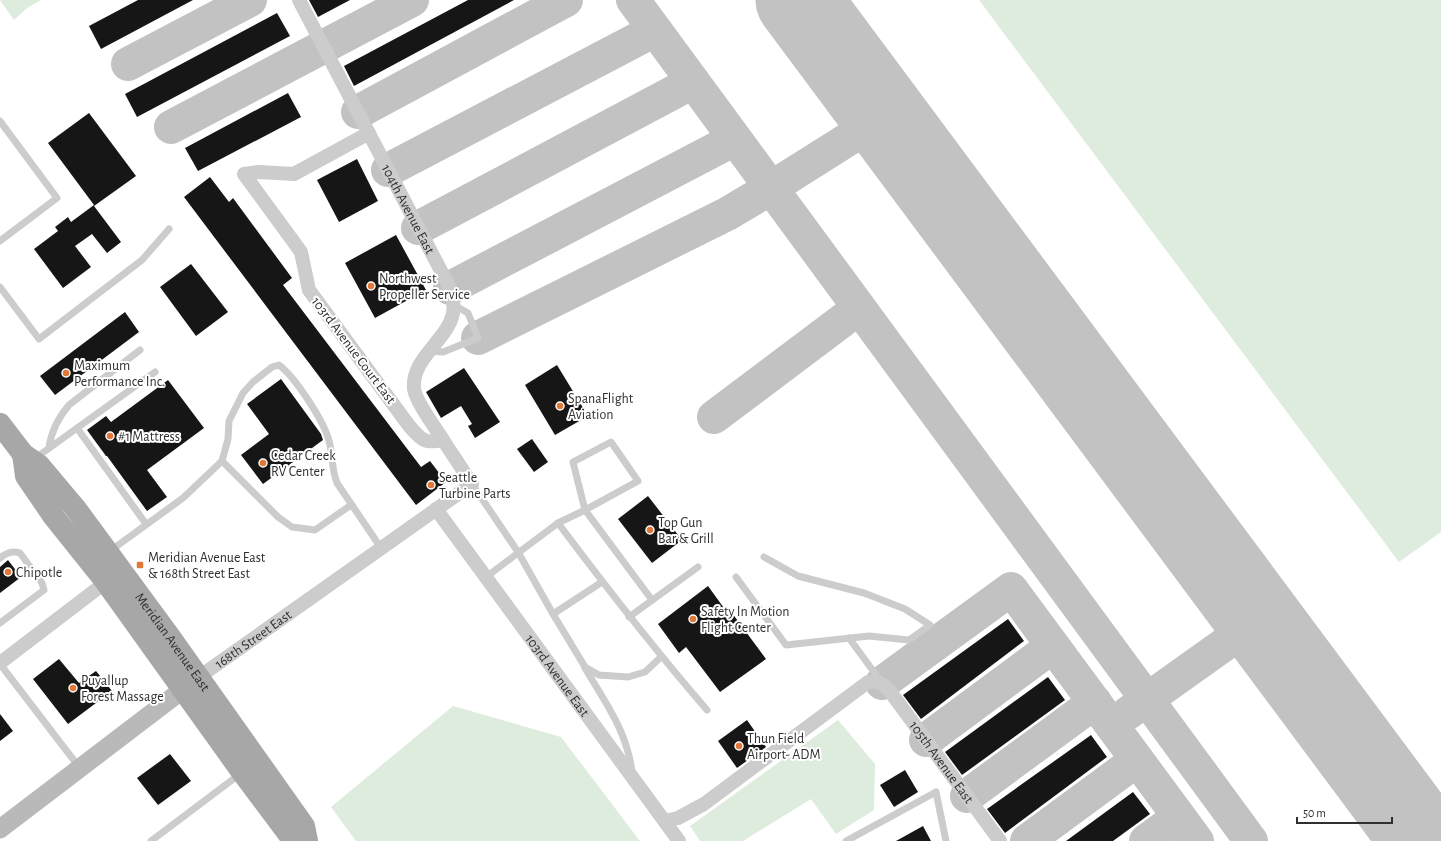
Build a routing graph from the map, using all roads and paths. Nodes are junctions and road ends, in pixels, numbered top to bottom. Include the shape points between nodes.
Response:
1 (299, 0) edge
2 (0, 121) edge
3 (368, 133) junction
4 (169, 228) dead end
5 (0, 241) edge
6 (0, 287) edge
7 (454, 305) junction
8 (140, 350) dead end
9 (430, 351) junction
10 (155, 372) dead end
11 (0, 424) edge
12 (77, 428) junction
13 (443, 440) junction
14 (35, 454) junction
15 (222, 461) junction
16 (472, 484) junction
17 (351, 505) junction
18 (436, 509) junction
19 (586, 510) junction
20 (558, 522) junction
21 (146, 524) junction
22 (380, 548) junction
23 (108, 552) junction
24 (518, 552) junction
25 (764, 557) dead end
26 (0, 558) edge
27 (698, 567) dead end
28 (486, 577) junction
29 (736, 577) dead end
30 (106, 582) junction
31 (602, 582) junction
32 (652, 600) junction
33 (553, 614) junction
34 (629, 617) junction
35 (0, 623) edge
36 (849, 638) junction
37 (661, 657) junction
38 (0, 664) edge
39 (585, 667) junction
40 (191, 683) junction
41 (882, 683) junction
42 (707, 710) dead end
43 (80, 768) junction
44 (242, 772) junction
45 (632, 777) junction
46 (665, 821) junction
47 (0, 830) edge
48 (151, 841) edge
49 (300, 841) edge
50 (307, 841) edge
51 (679, 841) edge
52 (846, 841) edge
53 (946, 841) edge
54 (1000, 841) edge

1 - 3 street, 104th Avenue East
2 - 5 lane via 57,198
3 - 7 street, 104th Avenue East via 450,288
3 - 13 street, 103rd Avenue Court East via 294,174 244,174 301,252 309,290 410,427 425,441
4 - 6 lane via 142,260 39,339
7 - 9 street, 104th Avenue East via 449,326
7 - 9 lane via 468,313 478,338 443,352
8 - 14 lane via 69,405
9 - 13 street, 104th Avenue East via 415,376 414,388 417,398
10 - 12 lane
11 - 14 main road, Meridian Avenue East
12 - 14 lane
12 - 21 lane
13 - 16 street
14 - 23 main road, Meridian Avenue East via 39,465
14 - 30 main road, Meridian Avenue East via 26,476
15 - 17 lane via 292,528 315,530
15 - 17 lane via 228,439 229,421 243,393 272,367 279,365 286,370 326,430 333,472
15 - 21 lane via 183,498
16 - 18 street, 168th Street East
16 - 24 lane
17 - 22 lane
18 - 22 street, 168th Street East
18 - 28 street, 103rd Avenue East
19 - 19 lane via 638,481 611,442 573,462
19 - 20 lane
19 - 32 lane
20 - 24 lane
20 - 31 lane
21 - 23 lane
22 - 40 street, 168th Street East
23 - 40 main road, Meridian Avenue East
24 - 28 lane
24 - 33 lane
25 - 36 lane via 798,576 864,593 905,609 930,625 909,640 869,636
26 - 35 lane via 9,552 20,554 44,587 44,590
27 - 32 lane
28 - 45 street, 103rd Avenue East
29 - 36 lane via 786,645
30 - 38 street
30 - 40 main road, Meridian Avenue East
31 - 33 lane
31 - 34 lane
32 - 34 lane
33 - 39 lane
34 - 37 lane
36 - 41 lane
37 - 39 lane via 646,672 628,677 599,675
37 - 42 lane
38 - 43 lane
39 - 45 lane via 618,723 630,756
40 - 43 street, 168th Street East
40 - 44 main road, Meridian Avenue East
40 - 50 main road, Meridian Avenue East via 304,826
41 - 46 street via 868,682 704,804 678,818
41 - 54 street, 105th Avenue East
43 - 47 street, 168th Street East
44 - 48 lane
44 - 49 main road, Meridian Avenue East via 290,836
45 - 46 street, 103rd Avenue East
46 - 51 street, 103rd Avenue East
52 - 53 lane via 936,792

